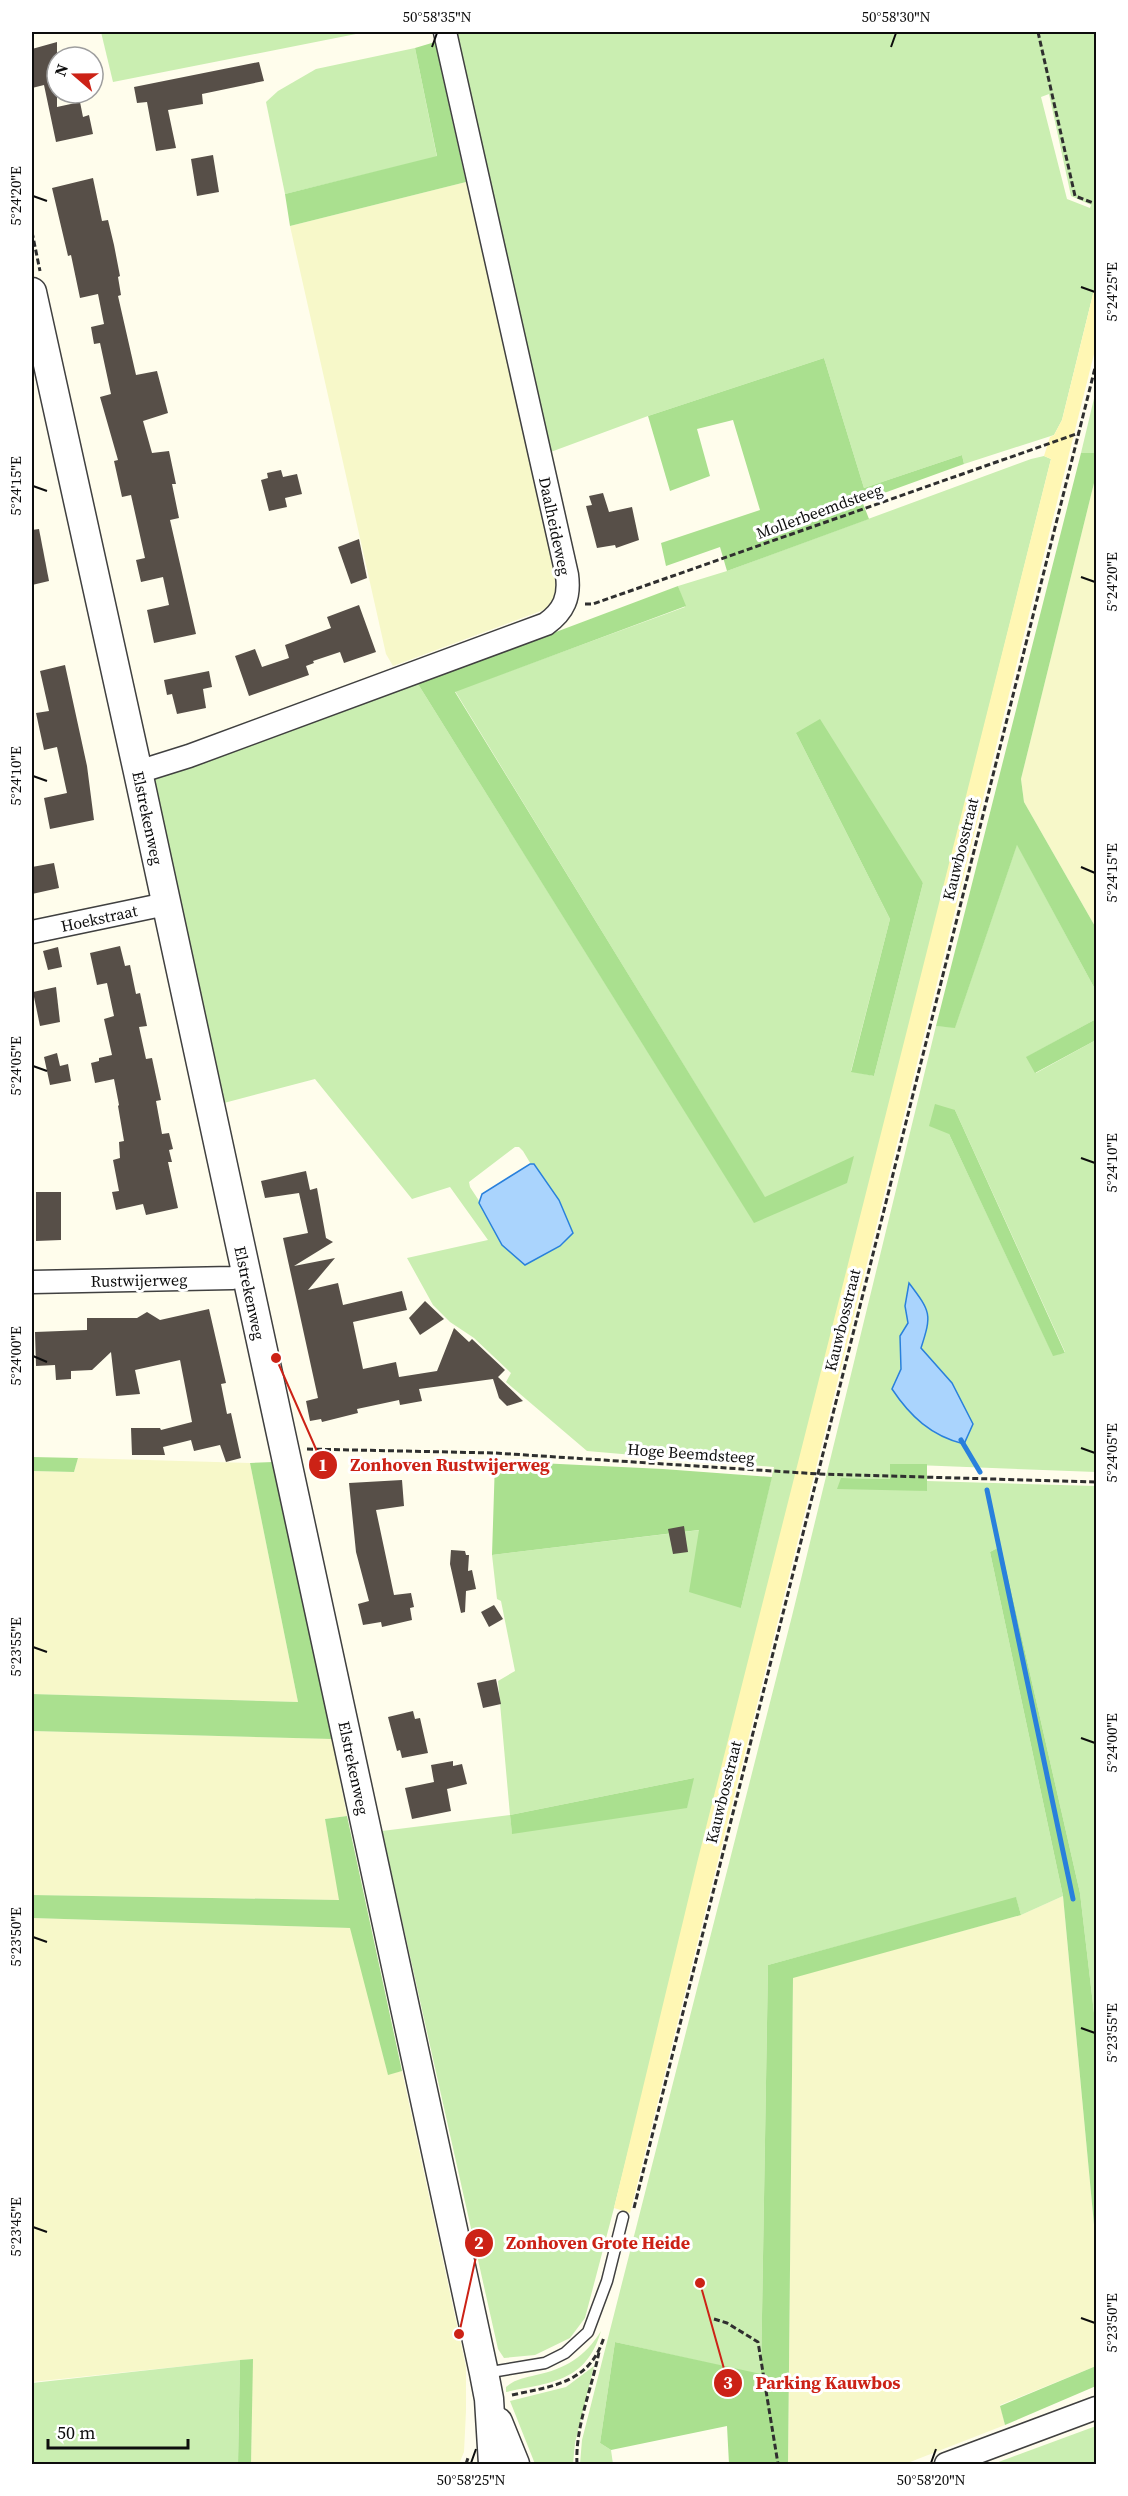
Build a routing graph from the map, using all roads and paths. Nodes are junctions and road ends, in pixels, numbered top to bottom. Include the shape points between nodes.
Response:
1 (445, 32) edge
2 (1038, 32) edge
3 (1096, 204) edge
4 (32, 292) edge
5 (1096, 364) edge
6 (1079, 433) junction
7 (565, 604) junction
8 (138, 772) junction
9 (166, 904) junction
10 (32, 932) edge
11 (247, 1275) junction
12 (32, 1282) edge
13 (284, 1449) junction
14 (819, 1474) junction
15 (1096, 1482) edge
16 (633, 2210) dead end
17 (623, 2217) dead end
18 (714, 2319) dead end
19 (487, 2386) junction
20 (1096, 2408) edge
21 (493, 2464) edge
22 (515, 2464) edge
23 (577, 2464) edge
24 (778, 2464) edge
25 (946, 2464) edge

1 - 7 street, Daalheideweg via 567,575 569,590
2 - 3 path via 1075,196
4 - 8 street, Elstrekenweg
5 - 6 path, Kauwbosstraat
6 - 7 path, Mollerbeemdsteeg via 593,604
6 - 14 path, Kauwbosstraat
7 - 8 street via 546,624
8 - 9 street, Elstrekenweg
9 - 10 street, Hoekstraat
9 - 11 street, Elstrekenweg
11 - 12 street, Rustwijerweg
11 - 13 street, Elstrekenweg
13 - 14 path, Hoge Beemdsteeg via 495,1453
13 - 19 street, Elstrekenweg
14 - 15 path, Hoge Beemdsteeg
14 - 16 path, Kauwbosstraat
17 - 19 lane via 607,2281 588,2332 565,2353
18 - 24 path via 758,2342
19 - 21 street, Elstrekenweg
19 - 22 street, Elstrekenweg
19 - 23 path via 560,2384 575,2377 599,2351 576,2453
20 - 25 street

